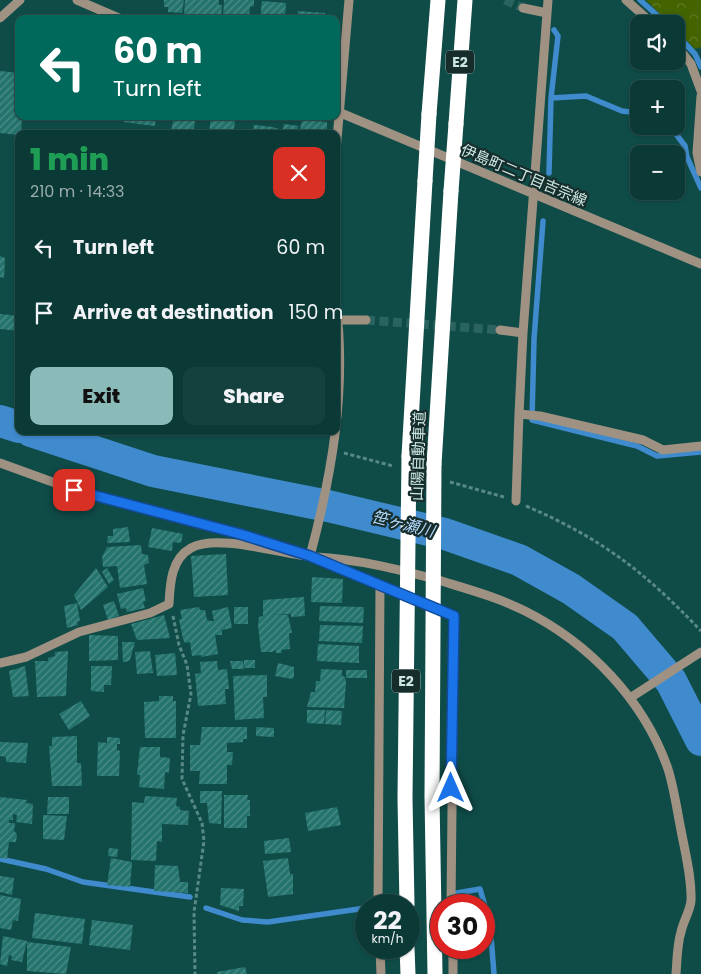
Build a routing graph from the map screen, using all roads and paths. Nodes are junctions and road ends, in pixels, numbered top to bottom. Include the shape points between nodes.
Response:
1 (20, 0) edge
2 (76, 0) edge
3 (350, 0) edge
4 (438, 0) edge
5 (465, 0) edge
6 (548, 0) edge
7 (626, 0) edge
8 (523, 8) tunnel mouth
9 (547, 13) junction
10 (112, 15) edge
11 (643, 15) edge
12 (0, 18) edge
13 (685, 56) edge
14 (701, 91) edge
15 (701, 96) edge
16 (340, 102) edge
17 (340, 112) edge
18 (701, 172) edge
19 (533, 194) junction
20 (701, 264) edge
21 (340, 320) edge
22 (366, 320) tunnel mouth
23 (500, 330) tunnel mouth
24 (523, 333) junction
25 (340, 340) edge
26 (340, 363) edge
27 (519, 414) junction
28 (334, 435) edge
29 (701, 446) edge
30 (333, 453) junction
31 (404, 462) junction
32 (0, 463) edge
33 (448, 481) dead end
34 (516, 501) junction
35 (310, 556) junction
36 (380, 585) junction
37 (169, 604) junction
38 (701, 631) edge
39 (701, 652) edge
40 (0, 662) edge
41 (630, 698) junction
42 (378, 894) edge
43 (407, 894) edge
44 (451, 894) edge
45 (381, 959) edge
46 (408, 959) edge
47 (453, 959) edge
48 (196, 974) edge
49 (382, 974) edge
50 (408, 974) edge
51 (435, 974) edge
52 (454, 974) edge
53 (676, 974) edge

1 - 12 street
2 - 10 street
3 - 16 street
4 - 31 highway, 山陽自動車道 / E2, bridge
5 - 51 highway, 山陽自動車道 / E2, bridge via 434,464 432,797
6 - 9 street
7 - 11 street
8 - 9 street
9 - 19 street
13 - 14 street
15 - 18 street via 696,153
17 - 19 street, 伊島町二丁目吉宗線
19 - 20 street, 伊島町二丁目吉宗線
19 - 24 street
21 - 22 street
23 - 24 street
24 - 27 street
25 - 26 street
27 - 29 street via 643,440 663,450
27 - 34 street
28 - 30 street
30 - 31 path
30 - 35 street
31 - 43 highway, 山陽自動車道 / E2, bridge
32 - 35 street via 91,496 240,534
33 - 34 path
34 - 38 path via 588,536 630,563
35 - 36 street
35 - 37 street via 237,544 203,544 191,548 174,567
35 - 41 street via 388,566 486,594 526,611 582,648 602,665
36 - 42 street
36 - 44 street via 454,616
37 - 40 street via 150,613 79,632 26,657
37 - 48 path via 187,665 191,694 183,735 182,779 202,823 204,841 194,912
39 - 41 street
41 - 53 street via 668,769 685,852 691,902 680,934
45 - 49 street
46 - 50 highway
47 - 52 street

